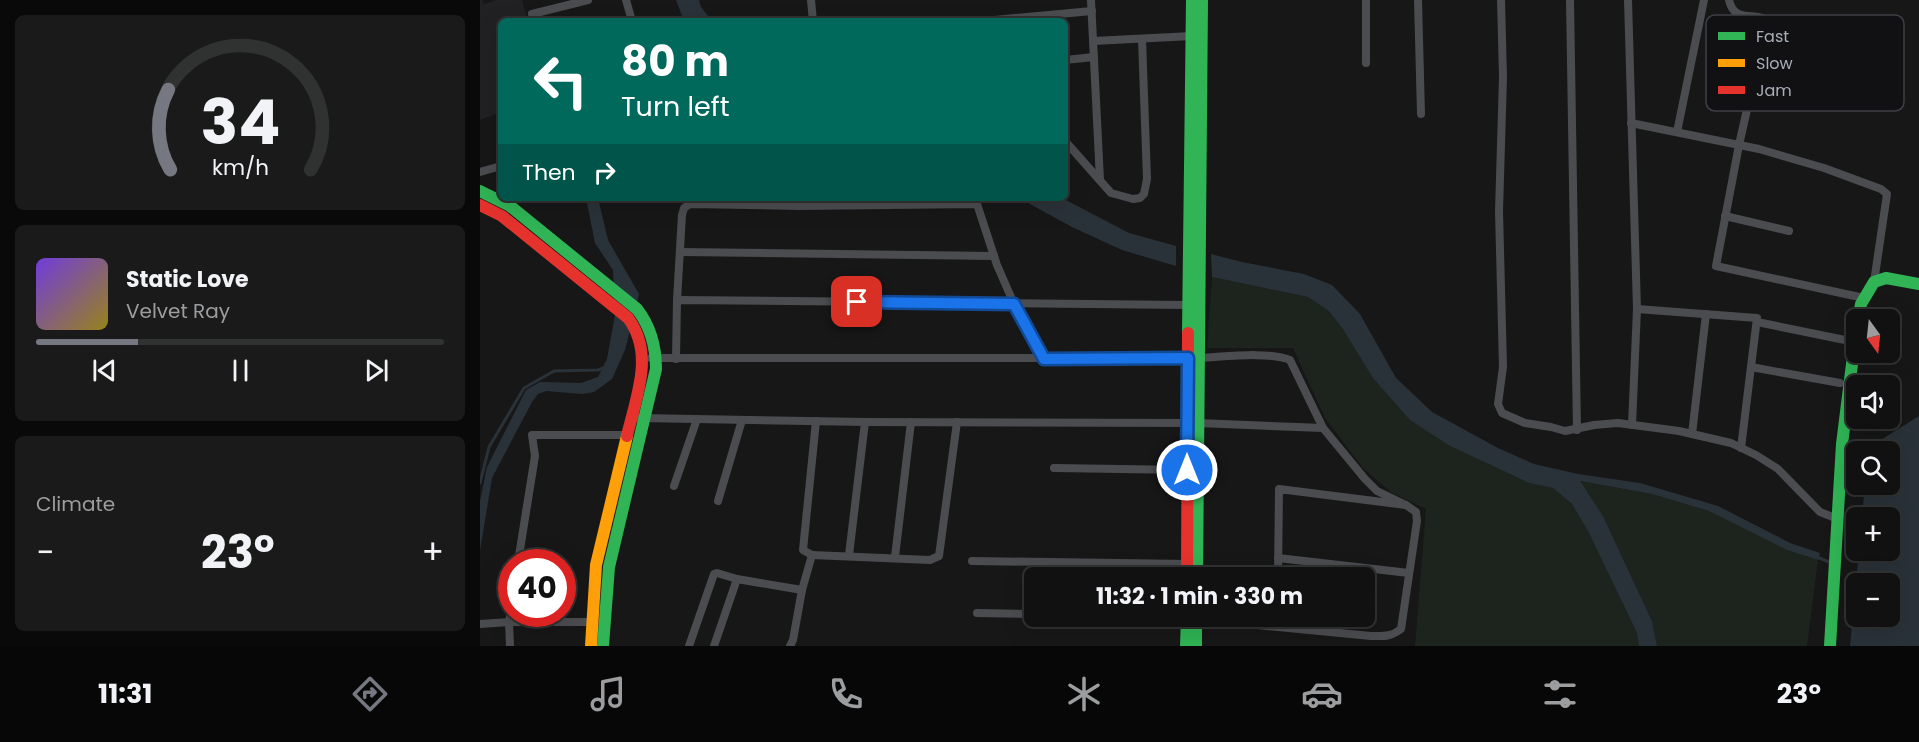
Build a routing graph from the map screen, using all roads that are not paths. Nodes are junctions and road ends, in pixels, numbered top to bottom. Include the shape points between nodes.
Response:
1 (588, 0) edge
2 (626, 0) edge
3 (811, 0) edge
4 (1091, 0) edge
5 (1192, 0) edge
6 (1202, 0) edge
7 (1366, 0) edge
8 (1418, 0) edge
9 (1501, 0) edge
10 (1570, 0) edge
11 (1628, 0) edge
12 (1704, 0) edge
13 (1729, 0) edge
14 (1092, 11) junction
15 (532, 14) dead end
16 (1740, 15) edge
17 (631, 18) edge
18 (813, 18) edge
19 (1016, 18) edge
20 (1192, 36) junction
21 (1142, 39) junction
22 (1093, 42) junction
23 (1094, 57) junction
24 (1068, 60) edge
25 (1366, 63) dead end
26 (1746, 111) edge
27 (1421, 114) dead end
28 (1631, 123) junction
29 (1677, 132) junction
30 (1068, 144) edge
31 (1738, 145) junction
32 (498, 167) edge
33 (480, 172) edge
34 (1100, 180) junction
35 (480, 191) edge
36 (498, 200) edge
37 (500, 201) edge
38 (704, 201) edge
39 (799, 202) edge
40 (700, 204) junction
41 (480, 205) edge
42 (1725, 216) junction
43 (1789, 231) dead end
44 (1195, 251) junction
45 (680, 252) junction
46 (994, 256) junction
47 (1874, 282) junction
48 (1919, 284) edge
49 (1864, 298) junction
50 (677, 300) junction
51 (1014, 304) junction
52 (1188, 305) junction
53 (1637, 309) junction
54 (1859, 309) edge
55 (1706, 314) junction
56 (1757, 322) junction
57 (1845, 340) dead end
58 (650, 358) junction
59 (1193, 358) junction
60 (676, 359) junction
61 (1044, 359) junction
62 (1852, 363) edge
63 (1751, 367) junction
64 (1840, 383) dead end
65 (631, 418) junction
66 (644, 418) junction
67 (697, 419) junction
68 (742, 420) junction
69 (816, 421) junction
70 (865, 422) junction
71 (911, 422) junction
72 (957, 422) junction
73 (1192, 423) junction
74 (1632, 425) junction
75 (1323, 428) junction
76 (1577, 430) junction
77 (1692, 434) junction
78 (627, 435) junction
79 (1742, 448) junction
80 (1054, 468) dead end
81 (1187, 470) junction
82 (674, 486) dead end
83 (718, 501) dead end
84 (1406, 505) junction
85 (1838, 519) junction
86 (520, 549) edge
87 (812, 555) junction
88 (849, 555) junction
89 (895, 557) junction
90 (1278, 558) junction
91 (972, 561) dead end
92 (1187, 564) joint
93 (1197, 567) edge
94 (1278, 567) edge
95 (1409, 573) junction
96 (737, 579) junction
97 (802, 590) junction
98 (977, 613) dead end
99 (1024, 614) edge
100 (576, 622) edge
101 (591, 622) junction
102 (498, 623) edge
103 (480, 624) edge
104 (509, 627) edge
105 (1191, 627) edge
106 (1194, 627) edge
107 (1313, 627) edge
108 (510, 646) edge
109 (591, 646) edge
110 (603, 646) edge
111 (689, 646) edge
112 (714, 646) edge
113 (790, 646) edge
114 (1186, 646) edge
115 (1196, 646) edge
116 (1830, 646) edge

1 - 15 street
2 - 17 street
3 - 18 street
4 - 14 street
5 - 20 street
6 - 44 street
7 - 25 street
8 - 27 street
9 - 76 street via 1499,211 1503,367 1498,404 1502,413 1519,421
10 - 76 street
11 - 28 street
12 - 29 street
13 - 16 street
14 - 19 street
14 - 22 street
20 - 21 street
20 - 44 street
21 - 22 street
21 - 34 street via 1147,179 1144,194 1133,199 1111,193
22 - 23 street
23 - 24 street
23 - 34 street
26 - 31 street
28 - 29 street
28 - 53 street
29 - 31 street
30 - 34 street
31 - 42 street
31 - 47 street via 1824,168 1887,194
32 - 33 street
35 - 36 street
37 - 58 street via 642,315 652,335
38 - 40 street
39 - 40 street
39 - 46 street via 977,204
40 - 45 street via 684,208
41 - 58 street via 502,216 628,318
42 - 43 street
42 - 49 street via 1716,266
44 - 52 street
44 - 59 street
45 - 46 street
45 - 50 street
46 - 51 street
47 - 48 street via 1886,278
47 - 49 street
49 - 54 street
50 - 51 street
50 - 60 street
51 - 52 street
51 - 61 street
52 - 59 street
53 - 55 street
53 - 74 street
55 - 56 street via 1757,318
55 - 77 street
56 - 57 street
56 - 63 street
58 - 60 street
58 - 65 street via 643,367
58 - 66 street via 656,369
59 - 61 street
59 - 73 street
59 - 75 street via 1261,356 1290,360
60 - 61 street
62 - 85 street
63 - 64 street
63 - 79 street
65 - 66 street
65 - 78 street
66 - 67 street
66 - 110 street via 609,567
67 - 68 street
67 - 82 street
68 - 69 street
68 - 83 street
69 - 70 street
69 - 87 street via 803,550
70 - 71 street
70 - 88 street
71 - 72 street
71 - 89 street
72 - 73 street
72 - 89 street via 939,556 930,560
73 - 75 street
73 - 81 street
73 - 93 street
74 - 76 street via 1610,423
74 - 77 street
75 - 84 street via 1377,491
77 - 79 street
78 - 86 street via 532,435 535,456
78 - 101 street via 596,565
79 - 85 street via 1778,469 1820,512
80 - 81 street
81 - 92 street
84 - 90 street via 1278,489
84 - 95 street via 1416,512 1417,520
85 - 116 street
87 - 88 street
87 - 97 street
88 - 89 street
90 - 94 street
90 - 95 street
91 - 92 street
95 - 107 street via 1401,629 1394,634 1371,636
96 - 97 street
96 - 111 street via 714,574
96 - 112 street
97 - 113 street
98 - 99 street
100 - 101 street
101 - 109 street
102 - 103 street
104 - 108 street
105 - 114 street
106 - 115 street

